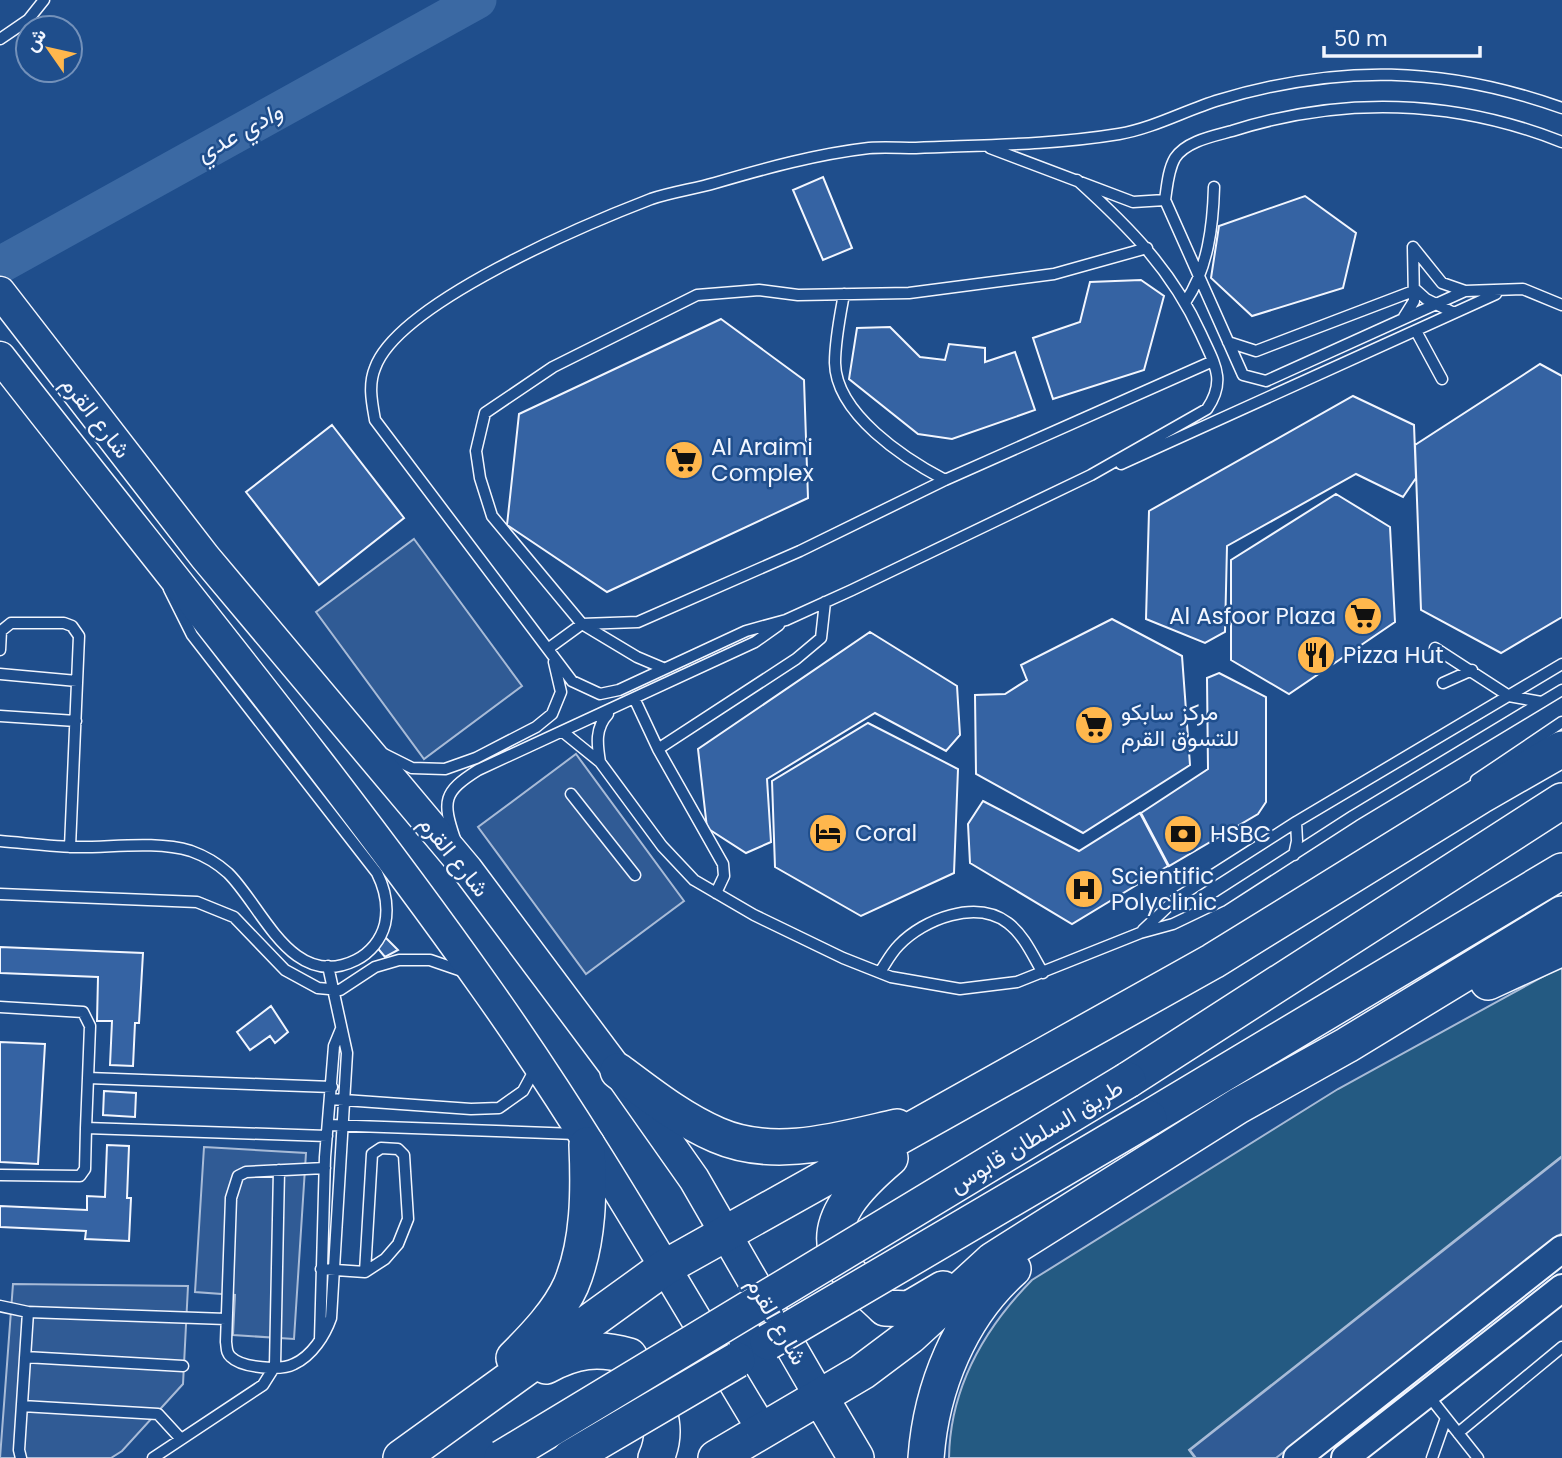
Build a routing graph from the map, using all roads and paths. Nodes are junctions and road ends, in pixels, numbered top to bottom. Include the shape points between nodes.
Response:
1 (44, 0) edge
2 (0, 39) edge
3 (1562, 108) edge
4 (1562, 142) edge
5 (976, 144) junction
6 (1077, 180) junction
7 (1214, 187) dead end
8 (1165, 200) junction
9 (1147, 248) junction
10 (1200, 278) junction
11 (1416, 289) junction
12 (1465, 291) junction
13 (0, 292) edge
14 (1499, 292) junction
15 (844, 294) junction
16 (1186, 301) junction
17 (1562, 303) edge
18 (1434, 304) junction
19 (1454, 313) junction
20 (1404, 318) junction
21 (1416, 331) junction
22 (1228, 342) junction
23 (0, 357) edge
24 (1213, 361) junction
25 (1442, 379) dead end
26 (1091, 475) junction
27 (945, 480) junction
28 (164, 568) junction
29 (824, 603) junction
30 (786, 620) junction
31 (582, 624) junction
32 (549, 648) junction
33 (1434, 648) dead end
34 (0, 650) edge
35 (1562, 664) edge
36 (663, 668) junction
37 (1472, 670) junction
38 (0, 674) edge
39 (77, 681) junction
40 (1443, 684) dead end
41 (1562, 690) edge
42 (317, 692) junction
43 (1509, 696) junction
44 (635, 700) junction
45 (1541, 702) junction
46 (612, 709) junction
47 (0, 716) edge
48 (76, 722) junction
49 (1562, 722) edge
50 (563, 732) junction
51 (658, 749) junction
52 (1562, 749) edge
53 (600, 762) junction
54 (1466, 789) dead end
55 (570, 794) dead end
56 (1456, 797) dead end
57 (1562, 801) edge
58 (1296, 822) junction
59 (0, 841) edge
60 (70, 847) junction
61 (1396, 849) junction
62 (1294, 855) junction
63 (467, 869) junction
64 (1562, 871) edge
65 (635, 875) dead end
66 (716, 893) junction
67 (0, 894) edge
68 (1562, 914) edge
69 (262, 922) junction
70 (252, 933) junction
71 (1140, 933) junction
72 (1562, 948) edge
73 (328, 966) junction
74 (880, 972) junction
75 (1043, 972) junction
76 (485, 986) junction
77 (331, 990) junction
78 (0, 1007) edge
79 (341, 1029) junction
80 (1347, 1045) junction
81 (536, 1065) junction
82 (618, 1070) junction
83 (88, 1078) junction
84 (331, 1087) junction
85 (330, 1099) junction
86 (345, 1100) junction
87 (1238, 1106) junction
88 (938, 1118) junction
89 (344, 1126) junction
90 (86, 1128) junction
91 (328, 1130) junction
92 (584, 1140) junction
93 (325, 1168) junction
94 (279, 1170) junction
95 (0, 1175) edge
96 (726, 1232) junction
97 (1562, 1249) edge
98 (993, 1260) junction
99 (664, 1268) junction
100 (321, 1269) junction
101 (335, 1270) junction
102 (365, 1272) junction
103 (1562, 1288) edge
104 (0, 1306) edge
105 (27, 1312) junction
106 (226, 1319) junction
107 (320, 1340) junction
108 (1562, 1347) edge
109 (25, 1357) junction
110 (183, 1366) dead end
111 (275, 1366) junction
112 (1427, 1394) junction
113 (820, 1397) junction
114 (22, 1406) junction
115 (463, 1410) junction
116 (1446, 1418) junction
117 (1458, 1433) junction
118 (181, 1439) junction
119 (771, 1445) edge
120 (1353, 1456) edge
121 (21, 1458) edge
122 (153, 1458) edge
123 (401, 1458) edge
124 (502, 1458) edge
125 (570, 1458) edge
126 (656, 1458) edge
127 (716, 1458) edge
128 (856, 1458) edge
129 (926, 1458) edge
130 (1297, 1458) edge
131 (1432, 1458) edge
132 (1478, 1458) edge

1 - 2 lane via 28,20
3 - 5 lane via 1469,82 1420,74 1369,74 1253,91 1122,133
4 - 8 lane via 1463,112 1364,105 1323,109 1269,119 1184,149 1175,158
5 - 6 lane
5 - 32 lane via 851,151 763,168 653,198 517,260 436,304 395,337 375,367 370,391 375,420
6 - 8 lane via 1133,202
6 - 9 lane
7 - 10 lane
8 - 10 lane
9 - 15 lane via 1024,279 909,293
9 - 16 lane
10 - 16 lane
10 - 22 lane
11 - 12 lane via 1413,247 1442,283
11 - 18 lane
11 - 20 lane via 1415,301
11 - 22 lane via 1256,351
12 - 14 lane
12 - 18 lane
13 - 42 main road, شارع القرم
14 - 17 lane via 1531,291
14 - 19 lane
15 - 27 lane via 835,366 848,403 914,464
15 - 31 lane via 759,290 697,295 553,368 485,413 476,451 492,516
16 - 24 lane
18 - 19 lane
18 - 20 lane
19 - 21 lane
20 - 22 lane via 1266,381 1243,375
21 - 25 lane
21 - 26 lane
23 - 28 main road, شارع القرم
24 - 26 lane via 1218,370 1216,395 1207,409
24 - 27 lane
26 - 29 lane
27 - 31 lane via 800,551 638,622
28 - 73 lane via 183,621 383,885 387,908 379,939 362,957
28 - 76 main road, شارع القرم
29 - 30 lane
29 - 51 lane via 821,638
30 - 36 lane via 746,631
30 - 44 lane via 755,642
31 - 32 lane
31 - 36 lane
32 - 36 lane via 572,681 600,694 619,690
32 - 42 lane via 561,680 552,714 476,758 445,769 412,768 384,754
33 - 37 lane
34 - 39 lane via 1,631 11,623 72,626 79,636
35 - 43 lane
37 - 40 lane
37 - 43 lane
38 - 39 lane
39 - 48 lane
41 - 45 lane
42 - 63 main road, شارع القرم
43 - 45 lane
43 - 58 lane
44 - 46 lane
44 - 51 lane
45 - 62 lane
46 - 50 lane
46 - 53 lane via 601,722 597,738
47 - 48 lane
48 - 60 lane
49 - 54 lane
50 - 53 lane
50 - 63 lane via 478,770 447,796 445,807
51 - 66 lane via 723,864 724,876
52 - 61 highway
53 - 66 lane via 663,846 694,880
55 - 65 lane
56 - 61 lane
57 - 124 highway, طريق السلطان قابوس, bridge via 1128,1080
58 - 62 lane
58 - 71 lane via 1177,898
59 - 60 lane
60 - 69 lane via 163,847 200,855 228,873
61 - 88 highway via 1213,961
62 - 71 lane via 1221,901 1173,924
63 - 82 main road, شارع القرم
64 - 125 highway, طريق السلطان قابوس, bridge
66 - 74 lane
67 - 70 lane via 197,902 234,917
68 - 80 highway
69 - 70 lane
69 - 73 lane via 306,961
70 - 77 lane via 295,978
71 - 75 lane
72 - 80 highway
73 - 77 lane
74 - 75 lane via 928,986 960,989 1017,982
74 - 75 lane via 897,947 919,929 968,912 995,916 1010,924
76 - 77 lane via 445,964 414,959 383,964 349,986
76 - 81 main road, شارع القرم
77 - 79 lane
78 - 83 lane via 83,1012 90,1026
79 - 84 lane via 334,1046
79 - 86 lane via 346,1047
80 - 87 highway
81 - 86 lane via 523,1091 499,1108
81 - 92 main road, شارع القرم
82 - 88 highway via 672,1111 719,1136 769,1146 817,1145
82 - 96 main road, شارع القرم
83 - 84 lane
83 - 90 lane
84 - 85 lane
85 - 86 lane
85 - 91 lane
86 - 89 lane
87 - 98 highway
87 - 129 highway via 1034,1250 994,1286 954,1348 931,1420
88 - 96 highway
88 - 98 highway via 848,1198 835,1241 839,1259 886,1308 896,1310 909,1309
89 - 91 lane
89 - 92 lane
89 - 101 lane
90 - 91 lane
90 - 95 lane via 85,1169 80,1177
91 - 93 lane
92 - 99 main road, شارع القرم
92 - 115 highway via 589,1188 571,1286 541,1330
93 - 94 lane
93 - 100 lane
94 - 106 lane via 246,1172 234,1186
94 - 111 lane
96 - 99 highway
96 - 113 main road, شارع القرم
97 - 130 street
98 - 113 highway via 911,1336
99 - 115 highway
99 - 119 main road, شارع القرم
100 - 101 lane
100 - 107 lane
101 - 102 lane
101 - 107 lane via 331,1318
102 - 102 lane via 398,1244 408,1219 405,1159 398,1149 381,1148 372,1154
103 - 112 street
104 - 105 lane
105 - 106 lane
105 - 109 lane
106 - 111 lane via 228,1354 248,1364
107 - 111 lane via 295,1364
108 - 117 lane
109 - 110 lane
109 - 114 lane
111 - 118 lane via 263,1385
112 - 116 lane
112 - 120 street
113 - 119 highway
113 - 128 highway, شارع القرم
114 - 118 lane via 158,1414
114 - 121 lane
115 - 123 highway
115 - 126 highway via 570,1353 605,1349 629,1356 657,1405 664,1440
116 - 117 lane
116 - 131 lane
117 - 132 lane
118 - 122 lane
119 - 127 highway

